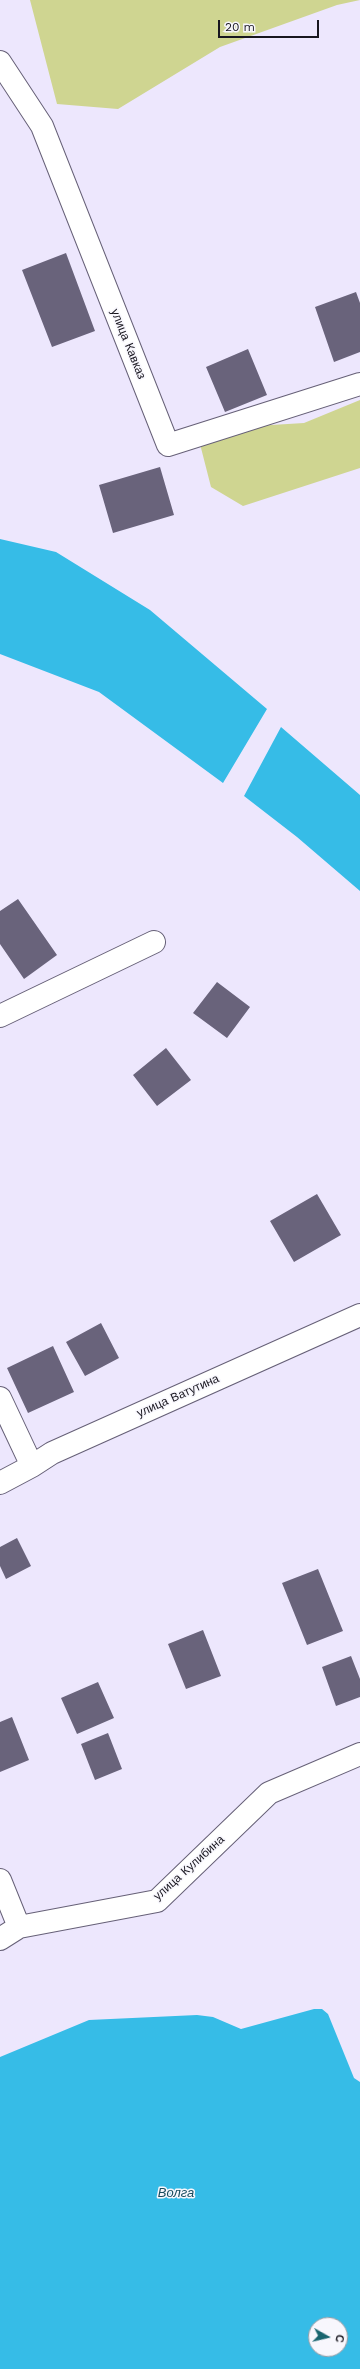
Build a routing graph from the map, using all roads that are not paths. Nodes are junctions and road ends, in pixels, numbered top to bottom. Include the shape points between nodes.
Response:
1 (0, 62) edge
2 (360, 384) edge
3 (154, 942) dead end
4 (0, 1016) edge
5 (360, 1315) edge
6 (0, 1398) edge
7 (32, 1466) junction
8 (0, 1483) edge
9 (360, 1754) edge
10 (0, 1880) edge
11 (19, 1927) junction
12 (0, 1939) edge

1 - 2 street, улица Кавказ via 42,126 168,445
3 - 4 street
5 - 7 street, улица Ватутина via 52,1453
6 - 7 street
7 - 8 street, улица Ватутина
9 - 11 street, улица Кулибина via 270,1793 157,1902
10 - 11 street
11 - 12 street, улица Кулибина

